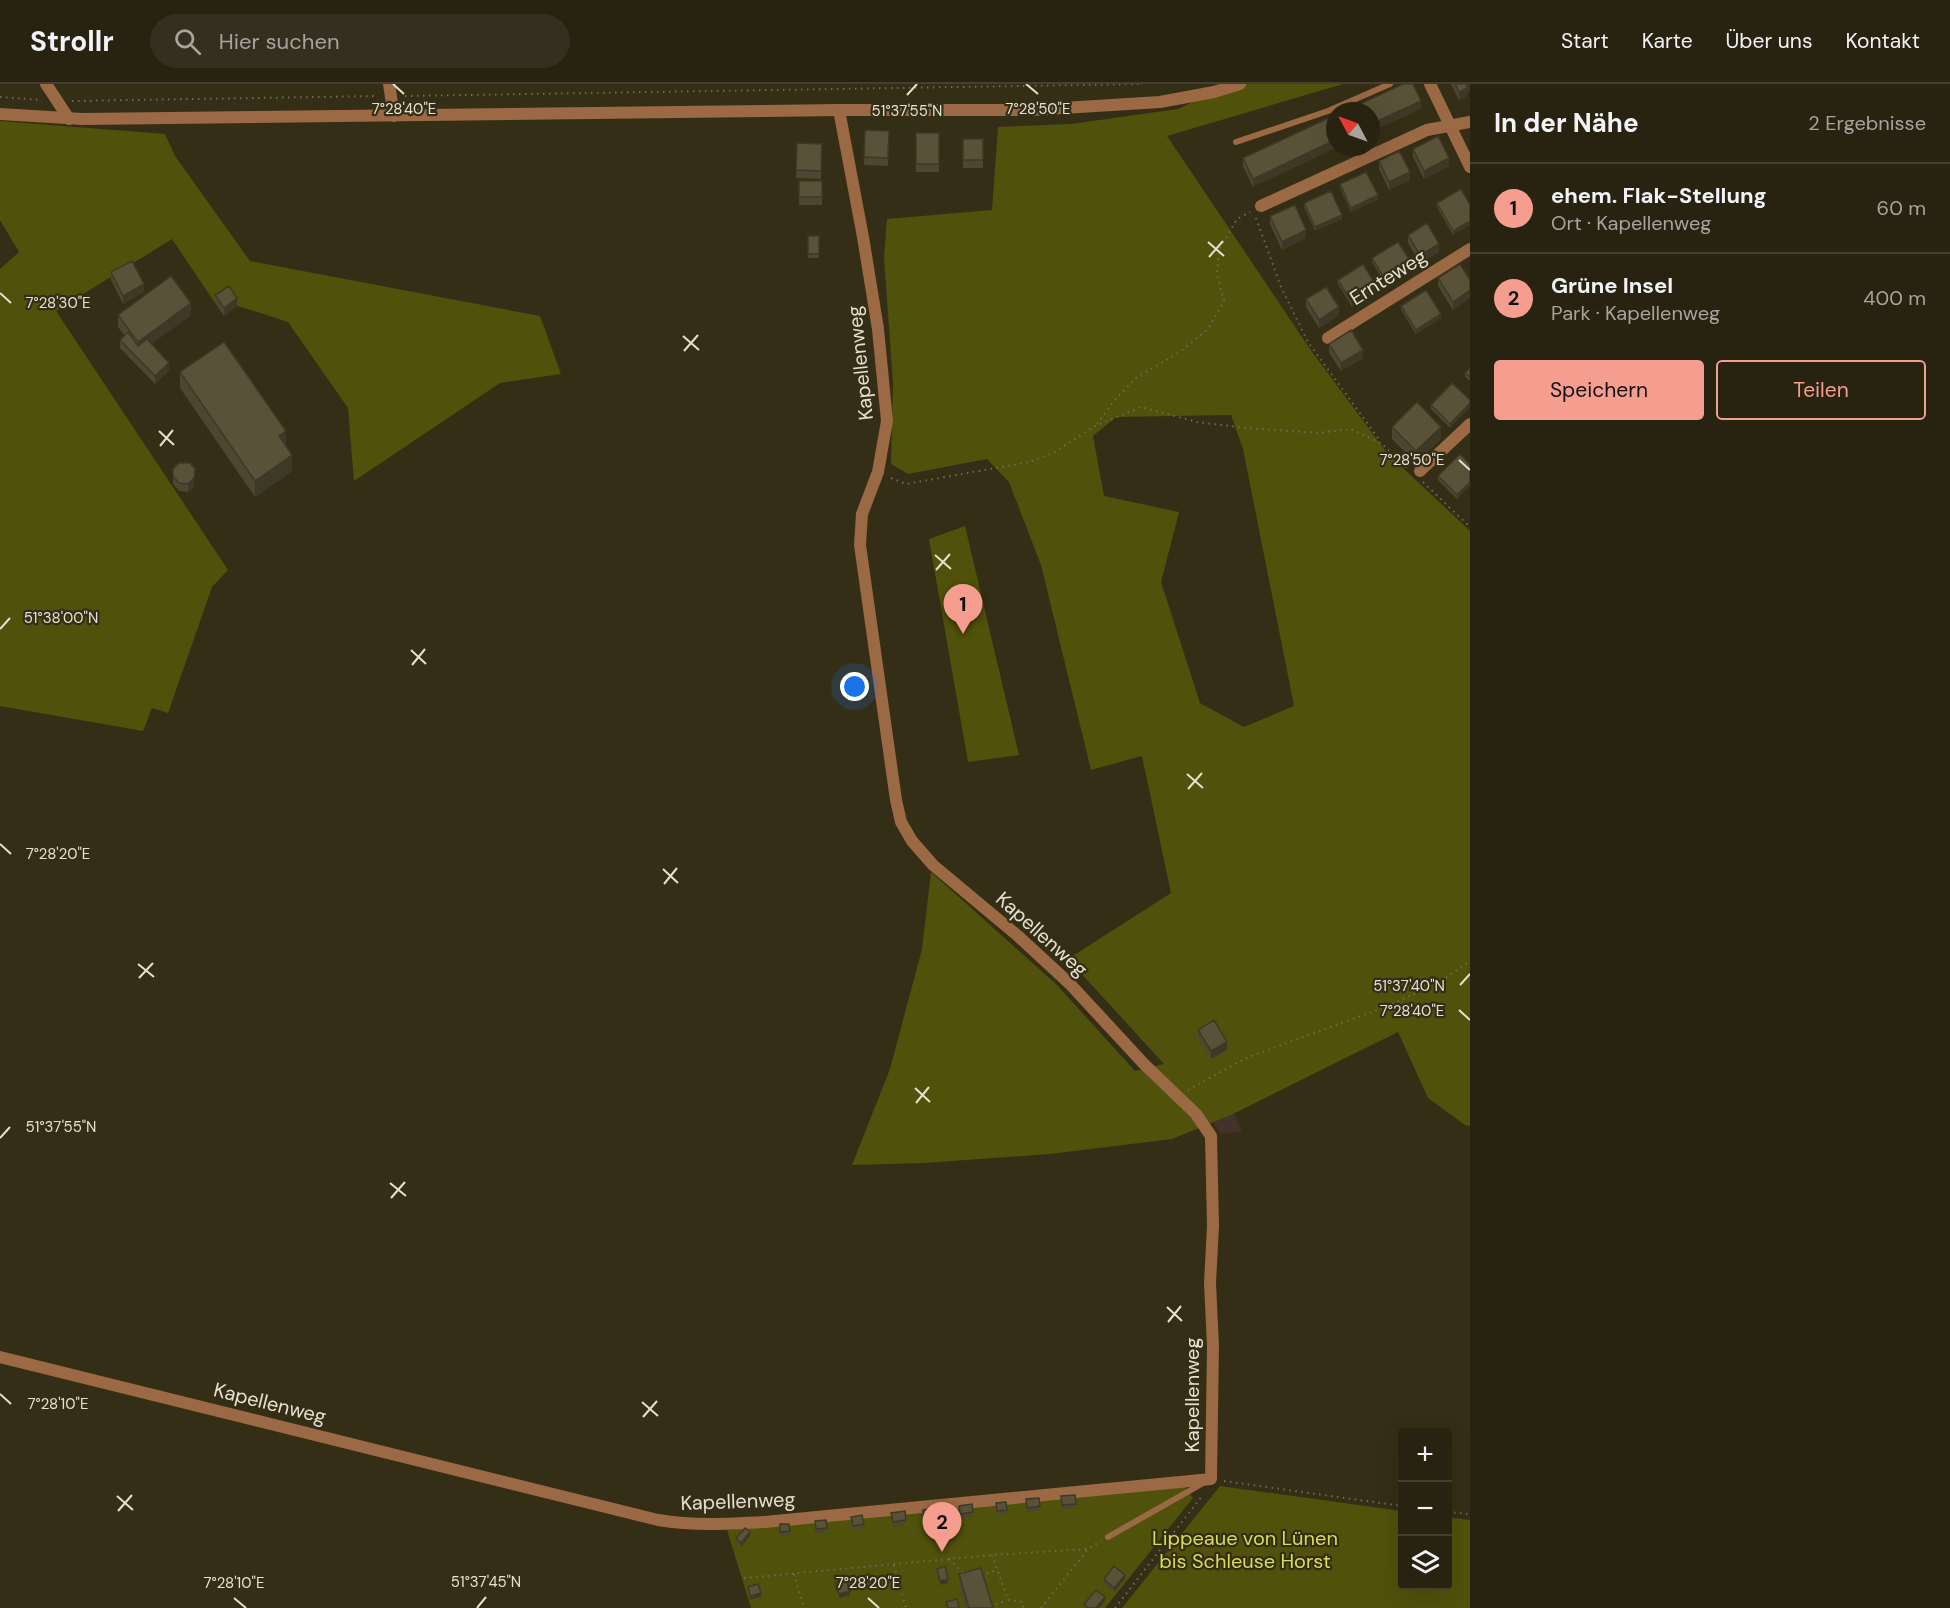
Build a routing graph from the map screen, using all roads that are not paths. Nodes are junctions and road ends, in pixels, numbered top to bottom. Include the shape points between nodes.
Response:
1 (46, 84) edge
2 (1240, 84) edge
3 (1390, 84) edge
4 (1430, 84) edge
5 (391, 90) edge
6 (839, 110) junction
7 (0, 114) edge
8 (394, 116) junction
9 (69, 119) junction
10 (1470, 122) edge
11 (1449, 125) junction
12 (1236, 142) dead end
13 (1470, 167) edge
14 (1261, 206) dead end
15 (1470, 249) edge
16 (1328, 338) dead end
17 (1470, 424) edge
18 (1417, 474) road end
19 (0, 1357) edge
20 (1211, 1479) junction
21 (1108, 1537) road end

1 - 9 street
2 - 6 street via 1160,102 1031,110
3 - 12 lane via 1328,111
4 - 11 street
5 - 8 street
6 - 8 street
6 - 20 street, Kapellenweg via 864,237 887,421 878,472 862,514 860,545 901,822 912,842 933,865 1070,984 1196,1114 1211,1136
7 - 9 street
8 - 9 street
10 - 11 street
11 - 13 street
11 - 14 street via 1427,130
15 - 16 street, Ernteweg
17 - 18 street
19 - 20 street, Kapellenweg via 687,1525 765,1522
20 - 21 lane

